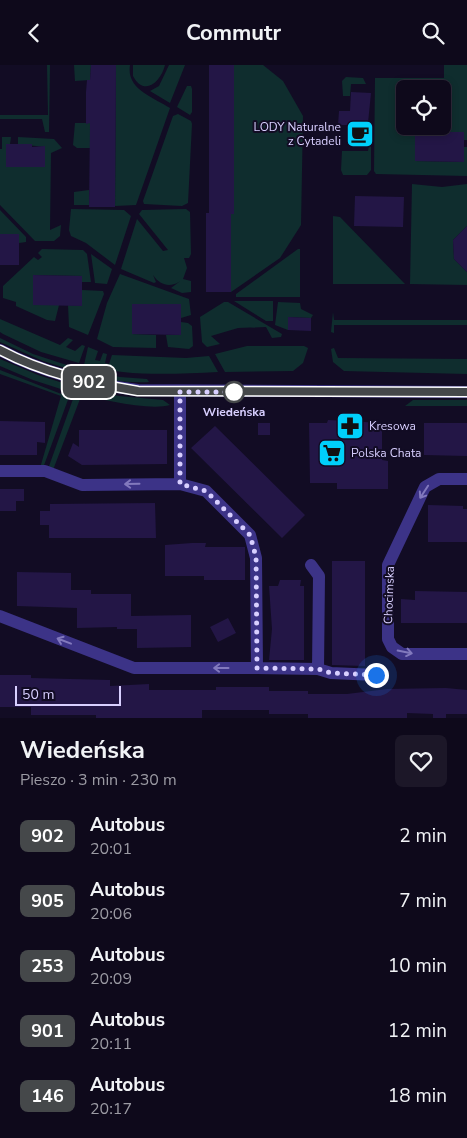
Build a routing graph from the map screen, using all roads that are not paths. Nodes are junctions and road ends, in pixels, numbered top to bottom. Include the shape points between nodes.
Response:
1 (0, 350) edge
2 (180, 392) junction
3 (467, 392) edge
4 (0, 471) edge
5 (467, 479) edge
6 (180, 484) junction
7 (310, 565) dead end
8 (0, 616) edge
9 (467, 654) edge
10 (257, 668) junction
11 (318, 669) junction
12 (376, 675) dead end

1 - 2 street via 77,379 138,391
2 - 3 street
2 - 6 street
6 -> 4 street via 82,485 45,471
5 -> 9 street, Chocimska via 439,479 425,487 388,565 388,639 392,647 402,654
6 - 10 street via 206,491 250,535 256,557
7 - 11 street via 319,576
10 -> 8 street via 134,668
10 - 11 street
11 - 12 street via 331,673

